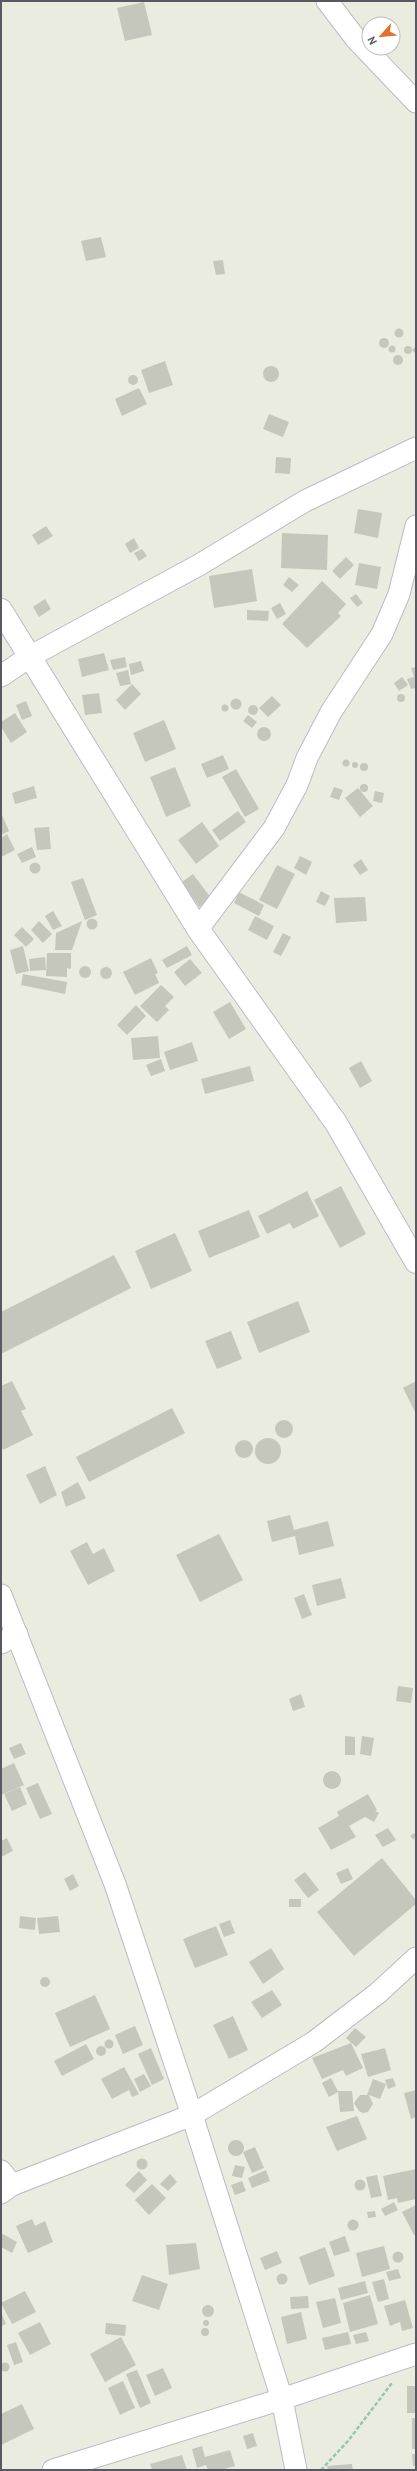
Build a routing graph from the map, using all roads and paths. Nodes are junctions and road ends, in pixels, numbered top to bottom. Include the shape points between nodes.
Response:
1 (327, 1) edge
2 (416, 102) edge
3 (416, 448) edge
4 (416, 526) edge
5 (1, 610) edge
6 (29, 657) junction
7 (1, 676) edge
8 (198, 928) junction
9 (416, 1262) edge
10 (1, 1595) edge
11 (9, 1638) edge
12 (416, 1958) edge
13 (192, 2115) junction
14 (5, 2183) edge
15 (416, 2354) edge
16 (395, 2379) dead end
17 (282, 2399) junction
18 (53, 2470) edge
19 (296, 2470) edge
20 (321, 2470) edge

1 - 2 street via 356,39
3 - 6 street via 304,501 199,565
4 - 8 street via 399,594 382,634 331,712 274,828
5 - 6 main road
6 - 7 street
6 - 8 main road
8 - 9 main road via 336,1123
10 - 11 street
11 - 13 street via 115,1884
12 - 13 street via 378,1993 314,2042
13 - 14 street
13 - 17 street
15 - 17 street
16 - 20 path via 348,2441
17 - 18 street
17 - 19 street

